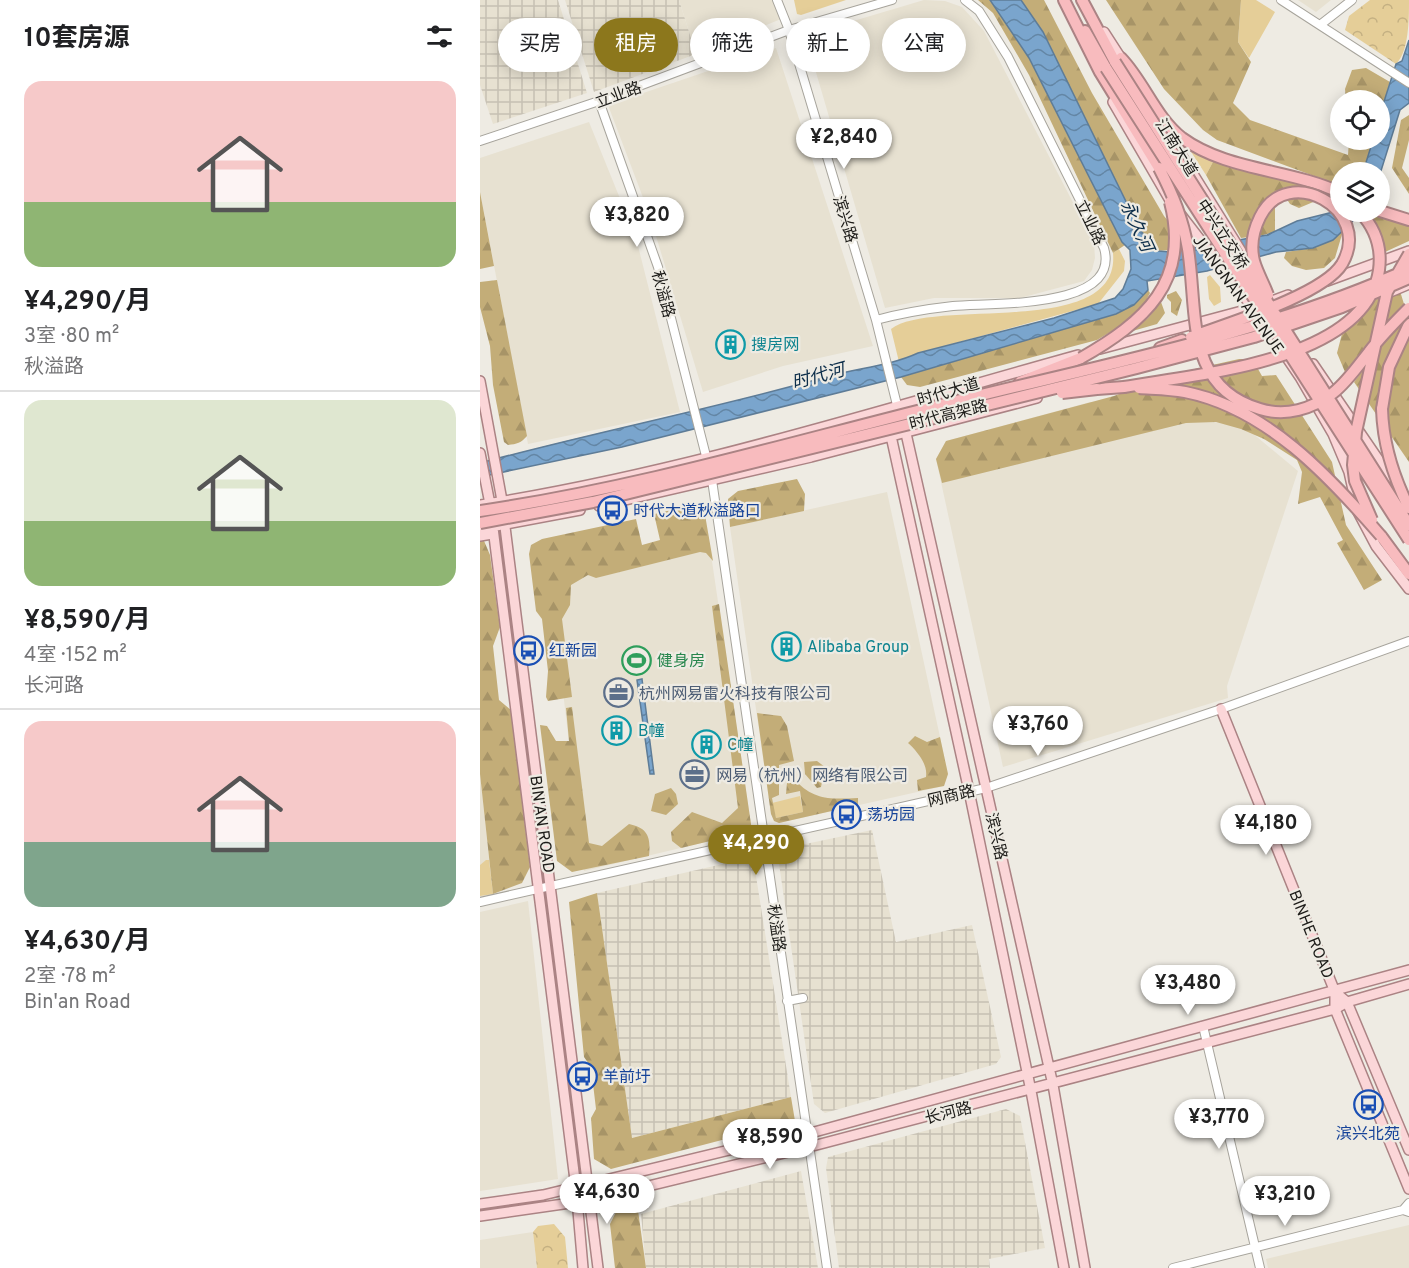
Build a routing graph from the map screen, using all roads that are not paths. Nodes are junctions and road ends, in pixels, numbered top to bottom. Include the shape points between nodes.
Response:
1 (777, 0) edge
2 (892, 0) edge
3 (965, 0) edge
4 (1065, 0) edge
5 (1083, 0) edge
6 (1281, 0) edge
7 (1352, 0) edge
8 (830, 18) edge
9 (786, 22) edge
10 (1320, 25) junction
11 (786, 31) edge
12 (1110, 65) junction
13 (802, 72) edge
14 (1409, 83) edge
15 (599, 101) junction
16 (480, 141) edge
17 (1159, 168) junction
18 (1330, 191) edge
19 (1390, 214) edge
20 (1409, 220) edge
21 (1367, 222) edge
22 (1409, 253) edge
23 (1409, 269) edge
24 (1409, 278) edge
25 (1409, 285) edge
26 (1270, 302) junction
27 (1253, 308) junction
28 (1409, 308) edge
29 (1276, 313) junction
30 (876, 320) junction
31 (1409, 324) edge
32 (1290, 329) junction
33 (1270, 335) junction
34 (1121, 361) junction
35 (1316, 369) junction
36 (1300, 377) junction
37 (480, 381) edge
38 (1124, 387) junction
39 (969, 398) junction
40 (1005, 400) junction
41 (897, 405) junction
42 (906, 432) junction
43 (891, 436) junction
44 (480, 455) edge
45 (706, 456) junction
46 (712, 480) junction
47 (502, 501) junction
48 (1409, 503) edge
49 (485, 504) edge
50 (1409, 508) edge
51 (480, 511) edge
52 (480, 523) edge
53 (505, 525) junction
54 (1409, 525) edge
55 (480, 529) edge
56 (492, 531) junction
57 (480, 536) edge
58 (1381, 536) junction
59 (1409, 540) edge
60 (1409, 574) edge
61 (1409, 589) edge
62 (1409, 641) edge
63 (1221, 709) junction
64 (986, 788) junction
65 (969, 791) junction
66 (764, 838) junction
67 (552, 886) junction
68 (537, 890) junction
69 (480, 903) edge
70 (1409, 970) edge
71 (1409, 984) edge
72 (1335, 992) junction
73 (804, 998) dead end
74 (787, 1001) junction
75 (1347, 1002) junction
76 (1335, 1010) junction
77 (1203, 1026) junction
78 (1207, 1042) junction
79 (1049, 1067) junction
80 (1027, 1073) junction
81 (1053, 1084) junction
82 (1031, 1090) junction
83 (807, 1134) junction
84 (809, 1147) junction
85 (1409, 1150) edge
86 (589, 1185) junction
87 (576, 1188) junction
88 (1409, 1189) edge
89 (591, 1200) junction
90 (578, 1202) junction
91 (1409, 1203) edge
92 (480, 1204) edge
93 (1406, 1211) edge
94 (480, 1216) edge
95 (1255, 1248) junction
96 (583, 1268) edge
97 (598, 1268) edge
98 (827, 1268) edge
99 (1064, 1268) edge
100 (1085, 1268) edge
101 (1173, 1268) edge
102 (1260, 1268) edge

1 - 9 street, 滨兴路
2 - 8 street, 立业路
3 - 30 street, 立业路 via 979,11 1008,57 1104,249 1104,271 1089,288 1043,300 912,310
4 - 12 highway, JIANGNAN AVENUE
4 - 27 main road, JIANGNAN AVENUE via 1091,64 1168,197
5 - 12 highway, 中兴立交桥
6 - 10 street
7 - 10 street
10 - 14 street
11 - 15 street, 立业路
12 - 17 highway
12 - 18 highway via 1181,137 1210,155
12 - 26 main road, 江南大道 via 1234,238
12 - 29 highway, 中兴立交桥, bridge
12 - 59 highway, JIANGNAN AVENUE, bridge
13 - 30 street, 滨兴路
15 - 16 street, 立业路
15 - 45 street, 秋溢路 via 658,267
17 - 28 highway, bridge via 1180,213 1201,354 1213,379 1234,399 1282,412 1318,403 1335,392
17 - 39 highway, bridge via 1176,235 1171,267 1148,310 1125,332 1081,358
19 - 20 highway
21 - 38 highway, bridge via 1378,245 1379,266 1371,296 1350,323 1297,348 1239,368
22 - 26 main road, 时代大道
22 - 58 highway, bridge via 1387,292 1354,454 1355,481
23 - 34 highway, 时代高架路, bridge via 1257,326
24 - 40 highway, 时代高架路, bridge via 1342,307 1254,337
25 - 32 main road, 时代大道
26 - 27 main road, 时代大道
26 - 32 main road, 江南大道
27 - 33 main road, JIANGNAN AVENUE
27 - 41 main road, 时代大道
29 - 34 highway, bridge via 1272,304 1269,295 1254,261 1252,236 1256,224 1275,198 1306,193 1318,196 1342,215 1347,229 1348,244 1341,265 1325,279 1282,302 1272,306 1222,325
29 - 54 highway, 中兴立交桥, bridge
30 - 41 street, 滨兴路
31 - 50 highway, bridge via 1389,367 1382,437
32 - 33 main road, 时代大道
32 - 35 main road, 江南大道
33 - 36 main road, JIANGNAN AVENUE
33 - 42 main road, 时代大道
34 - 39 highway, 时代高架路, bridge
35 - 36 main road via 1303,364
35 - 48 main road, 江南大道
36 - 61 main road, JIANGNAN AVENUE via 1334,434 1349,472 1358,512 1376,546
37 - 47 main road, BIN'AN ROAD
38 - 40 highway, bridge
38 - 58 highway, bridge via 1184,392 1248,417 1333,481
39 - 51 highway, 时代高架路, bridge via 649,481
40 - 52 highway, 时代高架路, bridge via 593,502
41 - 42 main road, 滨兴路
41 - 43 main road, 滨兴路
41 - 45 main road, 时代大道
42 - 43 main road, 时代大道
42 - 64 main road, 滨兴路
43 - 46 main road, 时代大道
43 - 65 main road, 滨兴路
44 - 49 main road, BIN'AN ROAD via 485,474
45 - 47 main road, 时代大道
46 - 53 main road, 时代大道
46 - 66 street, 秋溢路
47 - 49 main road, 时代大道
47 - 53 main road, BIN'AN ROAD
49 - 56 main road, BIN'AN ROAD
53 - 56 main road, 时代大道
53 - 67 main road, BIN'AN ROAD
55 - 56 main road, 时代大道
56 - 57 main road
56 - 68 main road, BIN'AN ROAD
58 - 60 highway
62 - 63 street, 网商路
63 - 64 street, 网商路
63 - 72 main road, BINHE ROAD
64 - 65 street, 网商路
64 - 79 main road, 滨兴路
65 - 66 street, 网商路
65 - 80 main road, 滨兴路
66 - 67 street, 网商路
66 - 74 street, 秋溢路
67 - 68 street, 网商路
67 - 86 main road, BIN'AN ROAD
68 - 69 street, 网商路
68 - 87 main road, BIN'AN ROAD
70 - 72 main road, 长河路
71 - 75 main road, 长河路
72 - 75 main road, BINHE ROAD
72 - 76 main road, BINHE ROAD
72 - 77 main road, 长河路
73 - 74 street
74 - 83 street, 秋溢路
75 - 76 main road, 长河路
75 - 85 main road, BINHE ROAD
76 - 78 main road, 长河路
76 - 88 main road, BINHE ROAD
77 - 78 street
77 - 79 main road, 长河路
78 - 81 main road, 长河路
78 - 95 street
79 - 80 main road, 长河路
79 - 81 main road, 滨兴路
80 - 82 main road, 滨兴路
80 - 83 main road, 长河路
81 - 82 main road, 长河路
81 - 100 main road, 滨兴路
82 - 84 main road, 长河路
82 - 99 main road, 滨兴路
83 - 84 street, 秋溢路
83 - 86 main road, 长河路
84 - 89 main road, 长河路
84 - 98 street, 秋溢路
86 - 87 main road, 长河路
86 - 89 main road, BIN'AN ROAD
87 - 90 main road, BIN'AN ROAD
87 - 92 main road, 长河路
89 - 90 main road, 长河路
89 - 97 main road, BIN'AN ROAD
90 - 94 main road, 长河路
90 - 96 main road, BIN'AN ROAD
91 - 93 street
93 - 95 street
95 - 101 street
95 - 102 street

